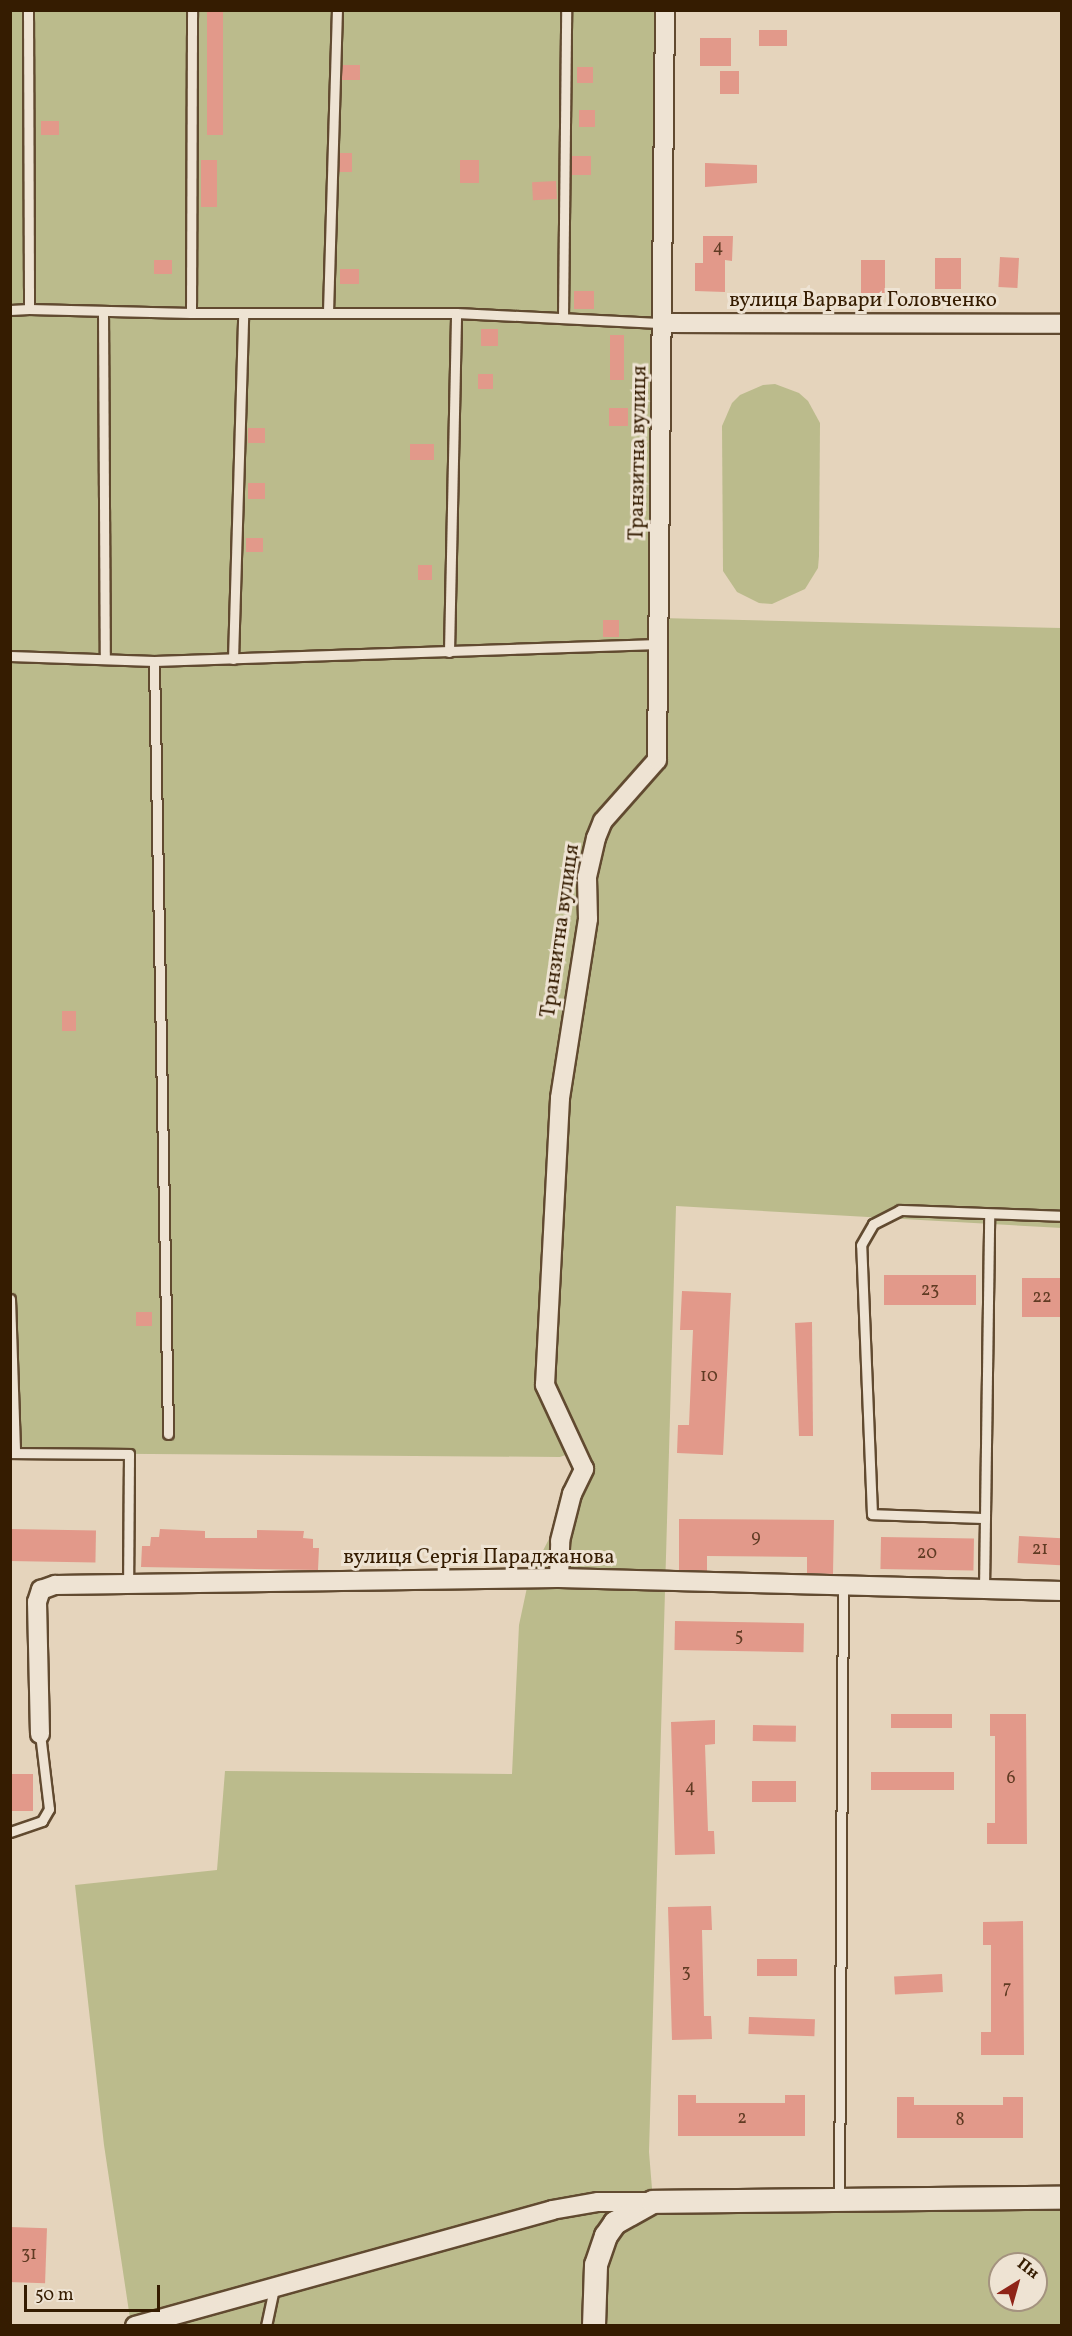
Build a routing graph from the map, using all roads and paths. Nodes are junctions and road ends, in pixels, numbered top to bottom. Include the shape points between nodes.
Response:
1 (28, 10) edge
2 (192, 10) edge
3 (337, 10) edge
4 (566, 10) edge
5 (665, 10) edge
6 (29, 309) junction
7 (10, 310) edge
8 (103, 311) junction
9 (328, 312) junction
10 (190, 313) junction
11 (243, 313) junction
12 (456, 313) junction
13 (563, 317) junction
14 (663, 323) junction
15 (1062, 324) edge
16 (659, 644) junction
17 (449, 652) junction
18 (10, 656) edge
19 (105, 657) junction
20 (233, 659) junction
21 (154, 661) junction
22 (989, 1214) junction
23 (1062, 1216) edge
24 (10, 1299) edge
25 (168, 1434) dead end
26 (13, 1453) edge
27 (985, 1518) junction
28 (559, 1578) junction
29 (128, 1585) junction
30 (843, 1585) junction
31 (984, 1589) junction
32 (1062, 1591) edge
33 (40, 1734) joint
34 (10, 1832) edge
35 (1062, 2198) edge
36 (839, 2201) junction
37 (653, 2202) junction
38 (274, 2287) junction
39 (135, 2325) edge
40 (266, 2325) edge
41 (594, 2325) edge

1 - 6 lane
2 - 10 lane
3 - 9 lane
4 - 13 lane
5 - 14 street, Транзитна вулиця
6 - 7 lane
6 - 8 lane
8 - 10 lane
8 - 19 lane
9 - 11 lane
9 - 12 lane
10 - 11 lane
11 - 20 lane
12 - 13 lane
12 - 17 lane
13 - 14 lane
14 - 15 street, вулиця Варвари Головченко
14 - 16 street, Транзитна вулиця
16 - 17 lane
16 - 28 street, Транзитна вулиця via 657,760 603,821 596,838 587,877 588,919 560,1098 545,1385 584,1469 572,1494 560,1541
17 - 20 lane
18 - 19 lane
19 - 21 lane
20 - 21 lane
21 - 25 lane
22 - 23 lane
22 - 27 lane
22 - 27 lane via 900,1210 873,1224 861,1245 873,1514
24 - 26 lane
26 - 29 lane via 129,1454
27 - 31 lane
28 - 29 street, вулиця Сергія Параджанова
28 - 30 street, вулиця Сергія Параджанова
29 - 33 street, вулиця Сергія Параджанова via 55,1585 41,1590 37,1602
30 - 31 street, вулиця Сергія Параджанова
30 - 36 lane
31 - 32 street, вулиця Сергія Параджанова
33 - 34 lane via 49,1809 42,1821
35 - 36 street
36 - 37 street
37 - 38 street via 598,2202 552,2210
37 - 41 street via 615,2223 606,2236 596,2265
38 - 39 street
38 - 40 lane

